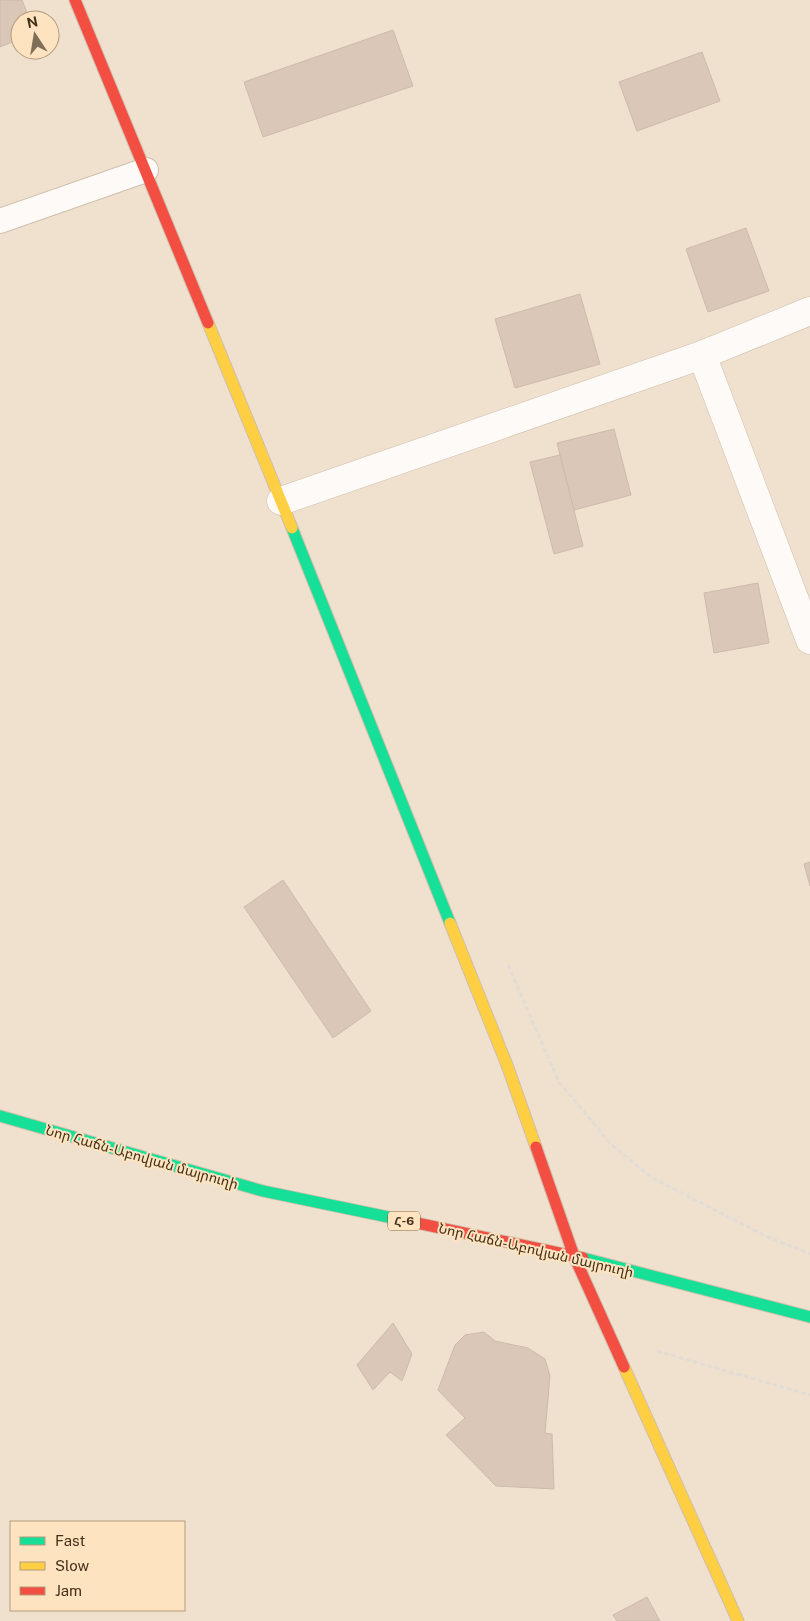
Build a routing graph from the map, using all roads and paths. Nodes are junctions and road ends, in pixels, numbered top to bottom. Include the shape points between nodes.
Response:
1 (75, 0) edge
2 (146, 170) junction
3 (0, 222) edge
4 (810, 311) edge
5 (702, 355) junction
6 (281, 501) junction
7 (810, 640) edge
8 (507, 962) dead end
9 (0, 1116) edge
10 (810, 1254) edge
11 (574, 1256) junction
12 (810, 1317) edge
13 (610, 1338) junction
14 (810, 1395) edge
15 (738, 1621) edge

1 - 2 street
2 - 3 lane
2 - 6 street
4 - 5 street
5 - 6 street
5 - 7 street
6 - 11 street via 507,1066
8 - 10 path via 559,1082 611,1144 652,1178 768,1237
9 - 11 street, Նոր Հաճն-Աբովյան մայրուղի / Հ-6 via 263,1191
11 - 12 street, Նոր Հաճն-Աբովյան մայրուղի / Հ-6
11 - 13 street
13 - 14 path
13 - 15 street

